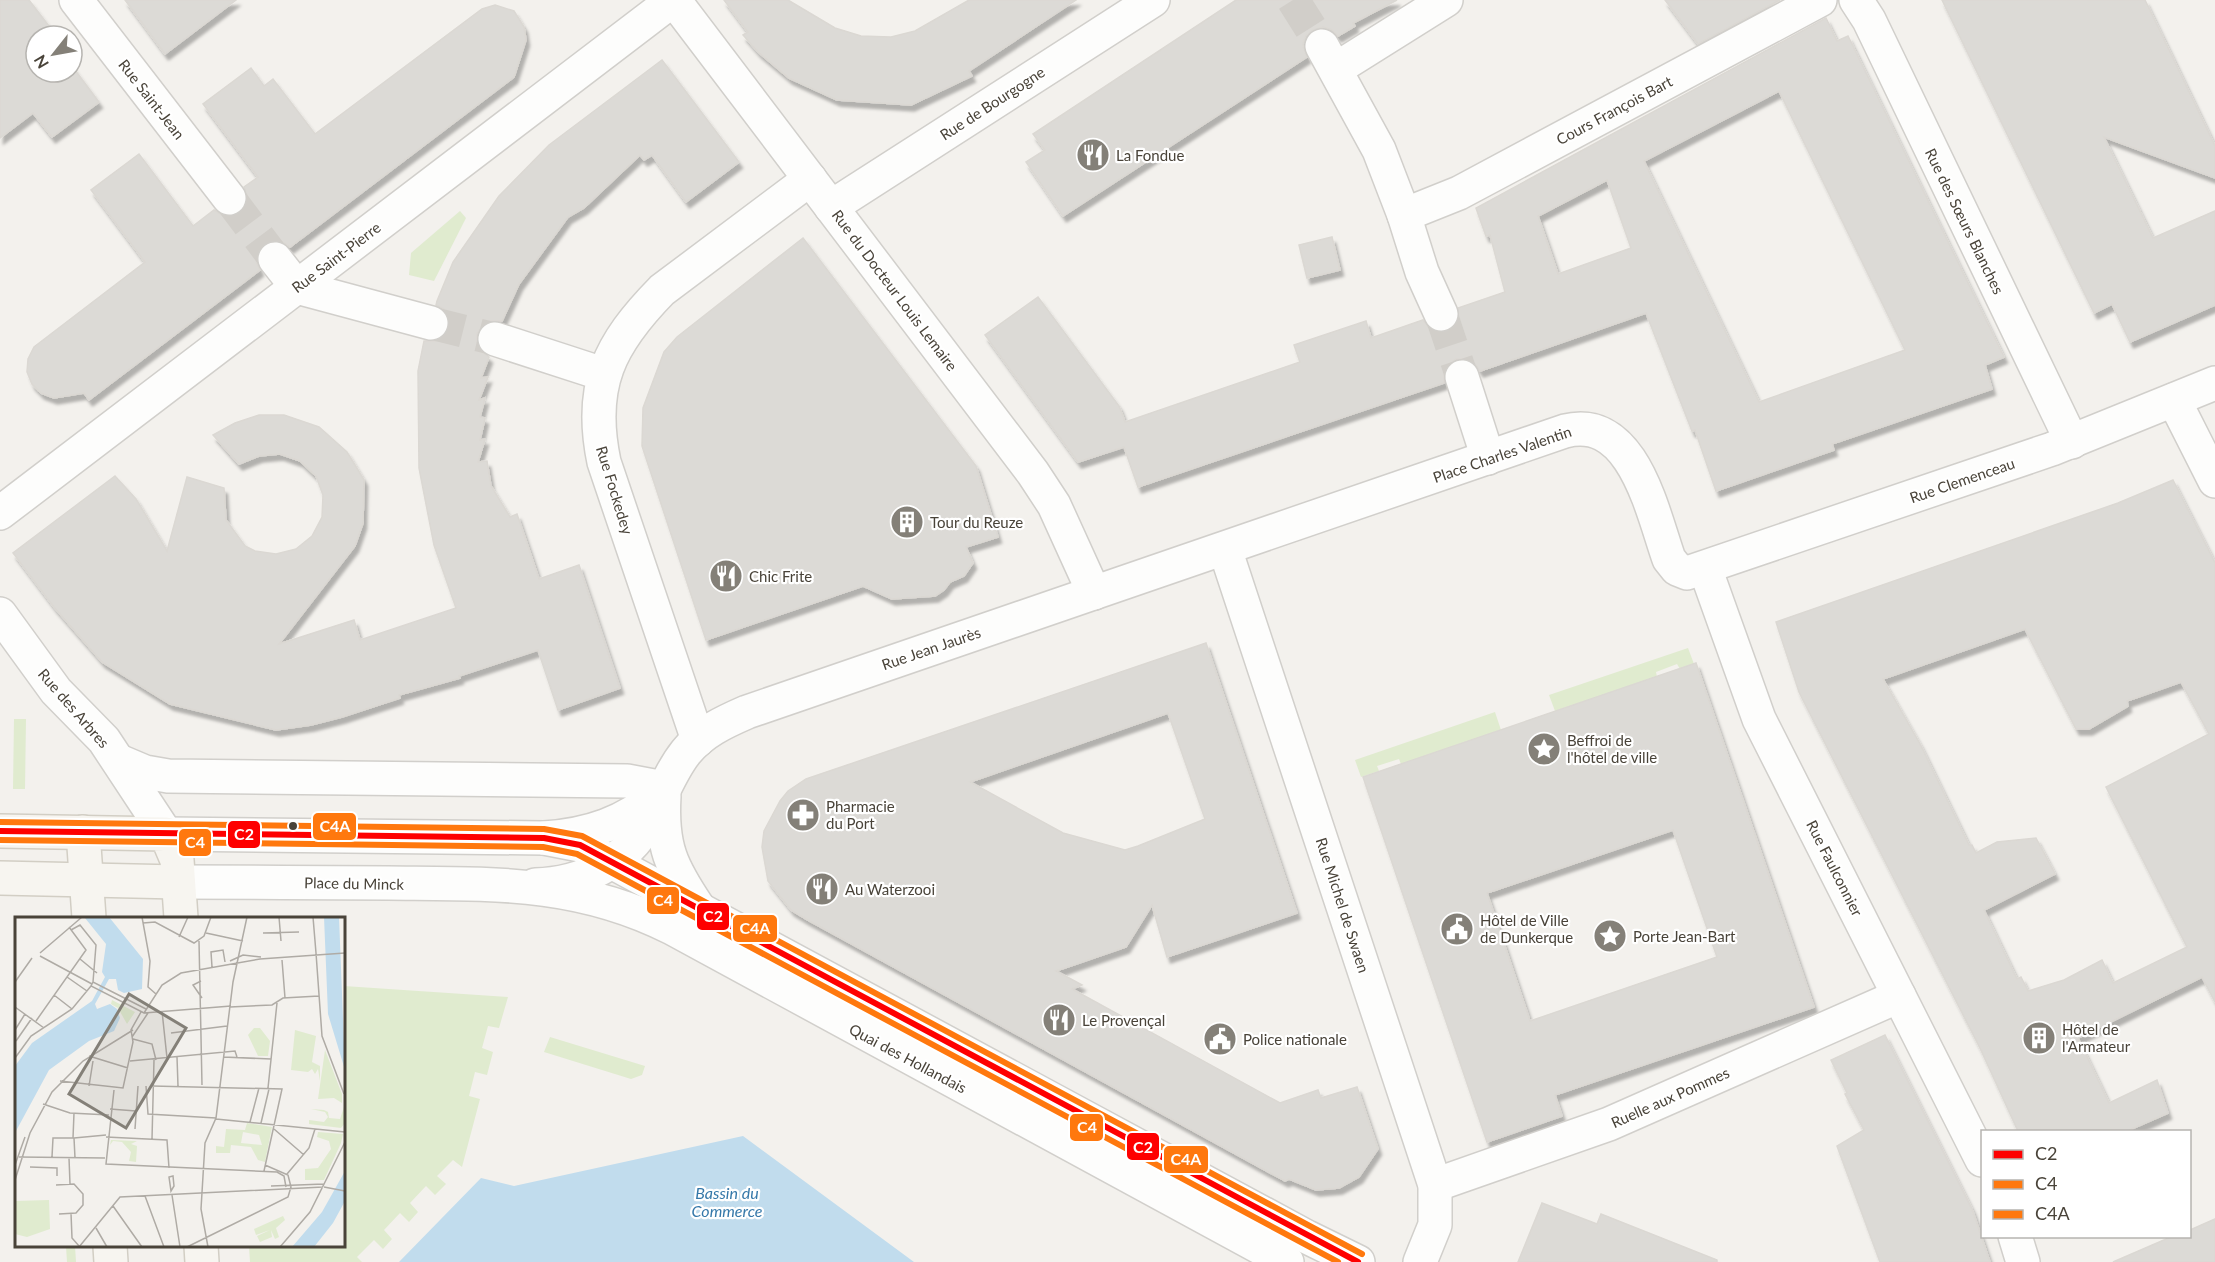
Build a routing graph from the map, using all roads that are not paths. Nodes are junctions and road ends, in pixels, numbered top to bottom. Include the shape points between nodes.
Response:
1 (76, 0) edge
2 (674, 0) edge
3 (1153, 0) edge
4 (1446, 0) edge
5 (1820, 0) edge
6 (1856, 0) edge
7 (810, 179) junction
8 (229, 198) tunnel mouth
9 (831, 207) junction
10 (1404, 215) junction
11 (275, 259) tunnel mouth
12 (297, 287) junction
13 (1441, 314) tunnel mouth
14 (431, 323) tunnel mouth
15 (495, 339) tunnel mouth
16 (603, 374) junction
17 (1462, 377) tunnel mouth
18 (2215, 382) edge
19 (2174, 400) junction
20 (2072, 442) junction
21 (1488, 458) junction
22 (2215, 480) edge
23 (0, 513) edge
24 (1225, 549) junction
25 (1705, 568) junction
26 (1094, 593) junction
27 (0, 614) edge
28 (698, 740) junction
29 (119, 761) junction
30 (664, 788) junction
31 (0, 831) edge
32 (83, 832) junction
33 (166, 834) junction
34 (544, 838) junction
35 (613, 861) junction
36 (0, 878) edge
37 (86, 880) junction
38 (178, 882) junction
39 (518, 885) junction
40 (698, 907) junction
41 (89, 917) edge
42 (181, 917) edge
43 (1899, 996) junction
44 (1981, 1156) edge
45 (1435, 1185) junction
46 (2016, 1238) edge
47 (110, 1247) edge
48 (201, 1247) edge
49 (111, 1262) edge
50 (202, 1262) edge
51 (1287, 1262) edge
52 (1358, 1262) edge
53 (1420, 1262) edge
54 (2023, 1262) edge

1 - 8 street, Rue Saint-Jean
2 - 7 street, Rue du Docteur Louis Lemaire
2 - 12 street, Rue Saint-Pierre
3 - 9 street, Rue de Bourgogne
4 - 10 street via 1329,58 1379,150
5 - 10 street, Cours François Bart via 1459,193
6 - 20 street, Rue des Sœurs Blanches
7 - 9 street, Rue du Docteur Louis Lemaire
7 - 16 street, Rue Fockedey via 662,290 628,329
9 - 26 street, Rue du Docteur Louis Lemaire via 1045,490
10 - 13 street via 1422,273
11 - 12 street
12 - 14 street
12 - 23 street, Rue Saint-Pierre
15 - 16 street
16 - 28 street, Rue Fockedey via 598,426 604,462
17 - 21 street
18 - 19 street, Rue Clemenceau
19 - 20 street, Rue Clemenceau
19 - 22 street
20 - 25 street, Rue Clemenceau
21 - 24 street, Place Charles Valentin
21 - 25 street, Place Charles Valentin via 1577,428 1599,430 1618,444 1636,471 1673,564 1687,573
24 - 26 street, Rue Jean Jaurès
24 - 45 street, Rue Michel de Swaen
25 - 43 street, Rue Faulconnier via 1759,718
26 - 28 street, Rue Jean Jaurès via 784,698 722,724
27 - 29 street, Rue des Arbres via 56,691 94,728
28 - 30 street, Rue Jean Jaurès
29 - 30 street via 168,776 627,781
29 - 33 street, Rue des Arbres
30 - 34 street via 637,810 603,828
30 - 35 street, Place du Minck via 645,828
30 - 40 street via 666,851
31 - 32 main road
32 - 33 main road
32 - 37 main road
33 - 34 street
33 - 38 main road via 177,860
34 - 35 street via 580,845
35 - 39 street, Place du Minck via 572,880
35 - 40 street
36 - 37 main road, Place du Minck
37 - 38 main road, Place du Minck
37 - 41 main road
38 - 39 street, Place du Minck
38 - 42 main road
39 - 51 street, Quai des Hollandais via 584,895 653,918
40 - 52 street
43 - 44 street, Rue Faulconnier
43 - 45 street, Ruelle aux Pommes via 1609,1124
45 - 53 street, Rue Michel de Swaen via 1435,1225
46 - 54 street
47 - 49 main road
48 - 50 main road

